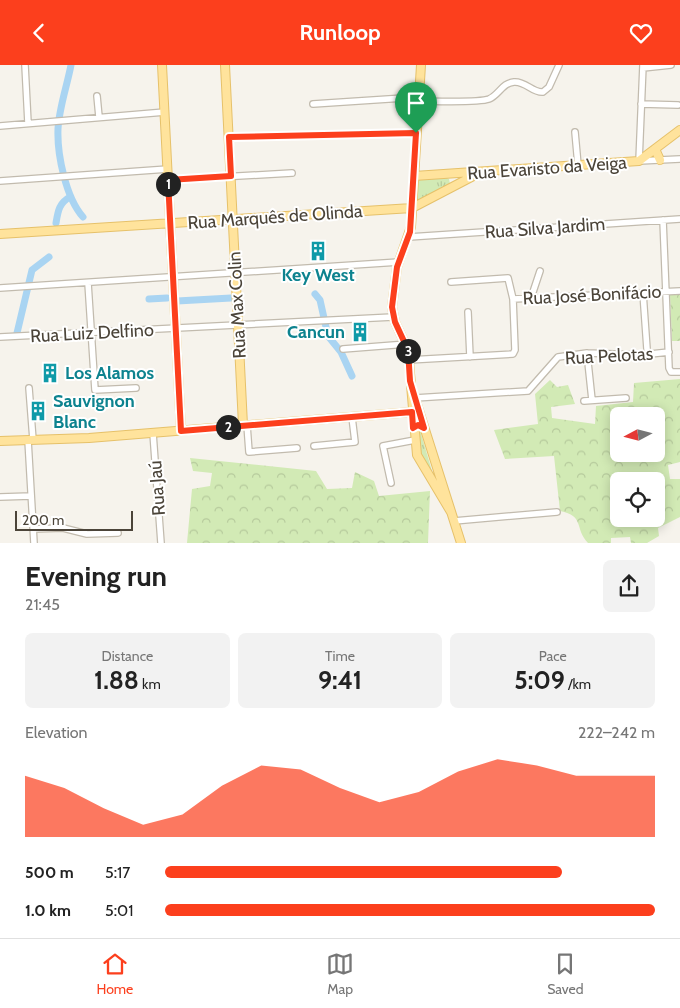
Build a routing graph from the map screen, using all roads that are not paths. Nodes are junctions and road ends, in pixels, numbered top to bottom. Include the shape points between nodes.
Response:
1 (25, 65) edge
2 (162, 65) edge
3 (226, 65) edge
4 (421, 65) edge
5 (559, 65) edge
6 (670, 65) edge
7 (643, 67) edge
8 (97, 96) dead end
9 (418, 99) junction
10 (313, 104) dead end
11 (641, 104) junction
12 (678, 105) dead end
13 (165, 112) junction
14 (99, 117) junction
15 (28, 123) junction
16 (0, 126) edge
17 (680, 130) edge
18 (575, 132) dead end
19 (416, 133) junction
20 (229, 137) junction
21 (655, 149) junction
22 (680, 159) edge
23 (660, 160) junction
24 (639, 161) junction
25 (578, 165) junction
26 (168, 169) junction
27 (481, 172) junction
28 (292, 173) dead end
29 (443, 175) junction
30 (231, 176) junction
31 (414, 176) junction
32 (168, 180) junction
33 (0, 181) edge
34 (452, 187) junction
35 (412, 208) junction
36 (233, 219) junction
37 (680, 219) edge
38 (663, 220) junction
39 (170, 223) junction
40 (0, 235) edge
41 (409, 237) junction
42 (399, 262) junction
43 (540, 271) dead end
44 (236, 273) junction
45 (173, 277) junction
46 (452, 282) dead end
47 (88, 283) junction
48 (0, 288) edge
49 (666, 291) junction
50 (680, 291) edge
51 (642, 293) junction
52 (512, 299) junction
53 (531, 299) junction
54 (468, 312) dead end
55 (393, 317) junction
56 (238, 325) junction
57 (176, 329) junction
58 (91, 333) junction
59 (0, 337) edge
60 (406, 344) junction
61 (343, 349) dead end
62 (647, 349) dead end
63 (669, 352) junction
64 (587, 353) junction
65 (470, 357) junction
66 (409, 360) junction
67 (680, 372) edge
68 (410, 381) junction
69 (29, 388) dead end
70 (136, 388) dead end
71 (415, 397) junction
72 (626, 398) dead end
73 (592, 400) junction
74 (584, 401) dead end
75 (412, 412) junction
76 (352, 417) junction
77 (245, 425) junction
78 (413, 428) junction
79 (424, 428) junction
80 (181, 431) junction
81 (152, 433) junction
82 (31, 440) junction
83 (0, 441) edge
84 (414, 441) junction
85 (314, 446) dead end
86 (297, 448) dead end
87 (428, 476) junction
88 (440, 478) junction
89 (391, 483) dead end
90 (31, 496) junction
91 (0, 497) edge
92 (451, 512) junction
93 (557, 512) dead end
94 (454, 521) junction
95 (33, 529) junction
96 (118, 533) dead end
97 (34, 543) edge
98 (161, 543) edge
99 (461, 543) edge

1 - 15 street
2 - 13 main road
3 - 20 main road, Rua Max Colin
4 - 9 main road
5 - 9 street via 549,87 543,92 514,82 489,99
6 - 7 street
7 - 11 street
8 - 14 street
9 - 10 street
9 - 19 main road
11 - 12 street
11 - 24 street
13 - 14 street
13 - 26 main road
14 - 15 street
15 - 16 street
17 - 21 main road
18 - 25 street
19 - 20 street
19 - 31 main road
20 - 30 main road, Rua Max Colin
21 - 23 main road
21 - 24 main road
22 - 23 street, Rua Evaristo da Veiga
23 - 24 street, Rua Evaristo da Veiga
24 - 25 main road, Rua Evaristo da Veiga
25 - 27 main road, Rua Evaristo da Veiga
26 - 32 main road
26 - 33 street
27 - 29 main road, Rua Evaristo da Veiga
27 - 34 main road, Rua Marquês de Olinda
28 - 30 street
29 - 31 main road, Rua Evaristo da Veiga
29 - 34 main road via 450,177
30 - 32 street
30 - 36 main road, Rua Max Colin
31 - 35 main road
32 - 39 main road
34 - 35 main road, Rua Marquês de Olinda
35 - 36 main road, Rua Marquês de Olinda
35 - 41 main road
36 - 39 main road, Rua Marquês de Olinda
36 - 44 main road, Rua Max Colin
37 - 38 street, Rua Silva Jardim
38 - 41 street, Rua Silva Jardim
38 - 49 street
39 - 40 main road, Rua Marquês de Olinda
39 - 45 main road
41 - 42 main road
42 - 44 street
42 - 55 main road via 392,289
43 - 53 street
44 - 45 street
44 - 56 main road, Rua Max Colin
45 - 47 street
45 - 57 main road
46 - 52 street via 508,279
47 - 48 street
47 - 58 street
49 - 50 street, Rua José Bonifácio
49 - 51 street, Rua José Bonifácio
49 - 63 street
51 - 53 street, Rua José Bonifácio
51 - 62 street
52 - 53 street, Rua José Bonifácio
52 - 65 street, Rua José Bonifácio via 514,353
54 - 65 street
55 - 56 street, Rua Luiz Delfino
55 - 60 main road
56 - 57 street, Rua Luiz Delfino
56 - 77 main road, Rua Max Colin
57 - 58 street, Rua Luiz Delfino
57 - 80 main road
58 - 59 street, Rua Luiz Delfino
58 - 70 street via 94,390
60 - 61 street
60 - 66 main road
63 - 64 street, Rua Pelotas via 645,355
63 - 67 street via 670,371
64 - 71 street, Rua Pelotas via 555,359 528,391
64 - 73 street
65 - 66 street, Rua José Bonifácio
66 - 68 main road
68 - 71 main road
68 - 75 main road
69 - 82 street
71 - 79 main road
72 - 73 street
73 - 74 street
75 - 76 main road
75 - 78 main road
76 - 77 main road
76 - 85 street via 355,442
77 - 80 main road
77 - 86 street via 249,452
78 - 79 main road via 418,425
78 - 84 main road
79 - 88 main road
80 - 81 main road
81 - 82 main road
81 - 98 street, Rua Jaú
82 - 83 main road
82 - 90 street
84 - 87 main road via 419,461
84 - 89 street via 384,446
87 - 88 main road
87 - 92 main road
88 - 92 main road
90 - 91 street
90 - 95 street
92 - 94 main road
93 - 94 street
94 - 99 main road
95 - 96 street
95 - 97 street

